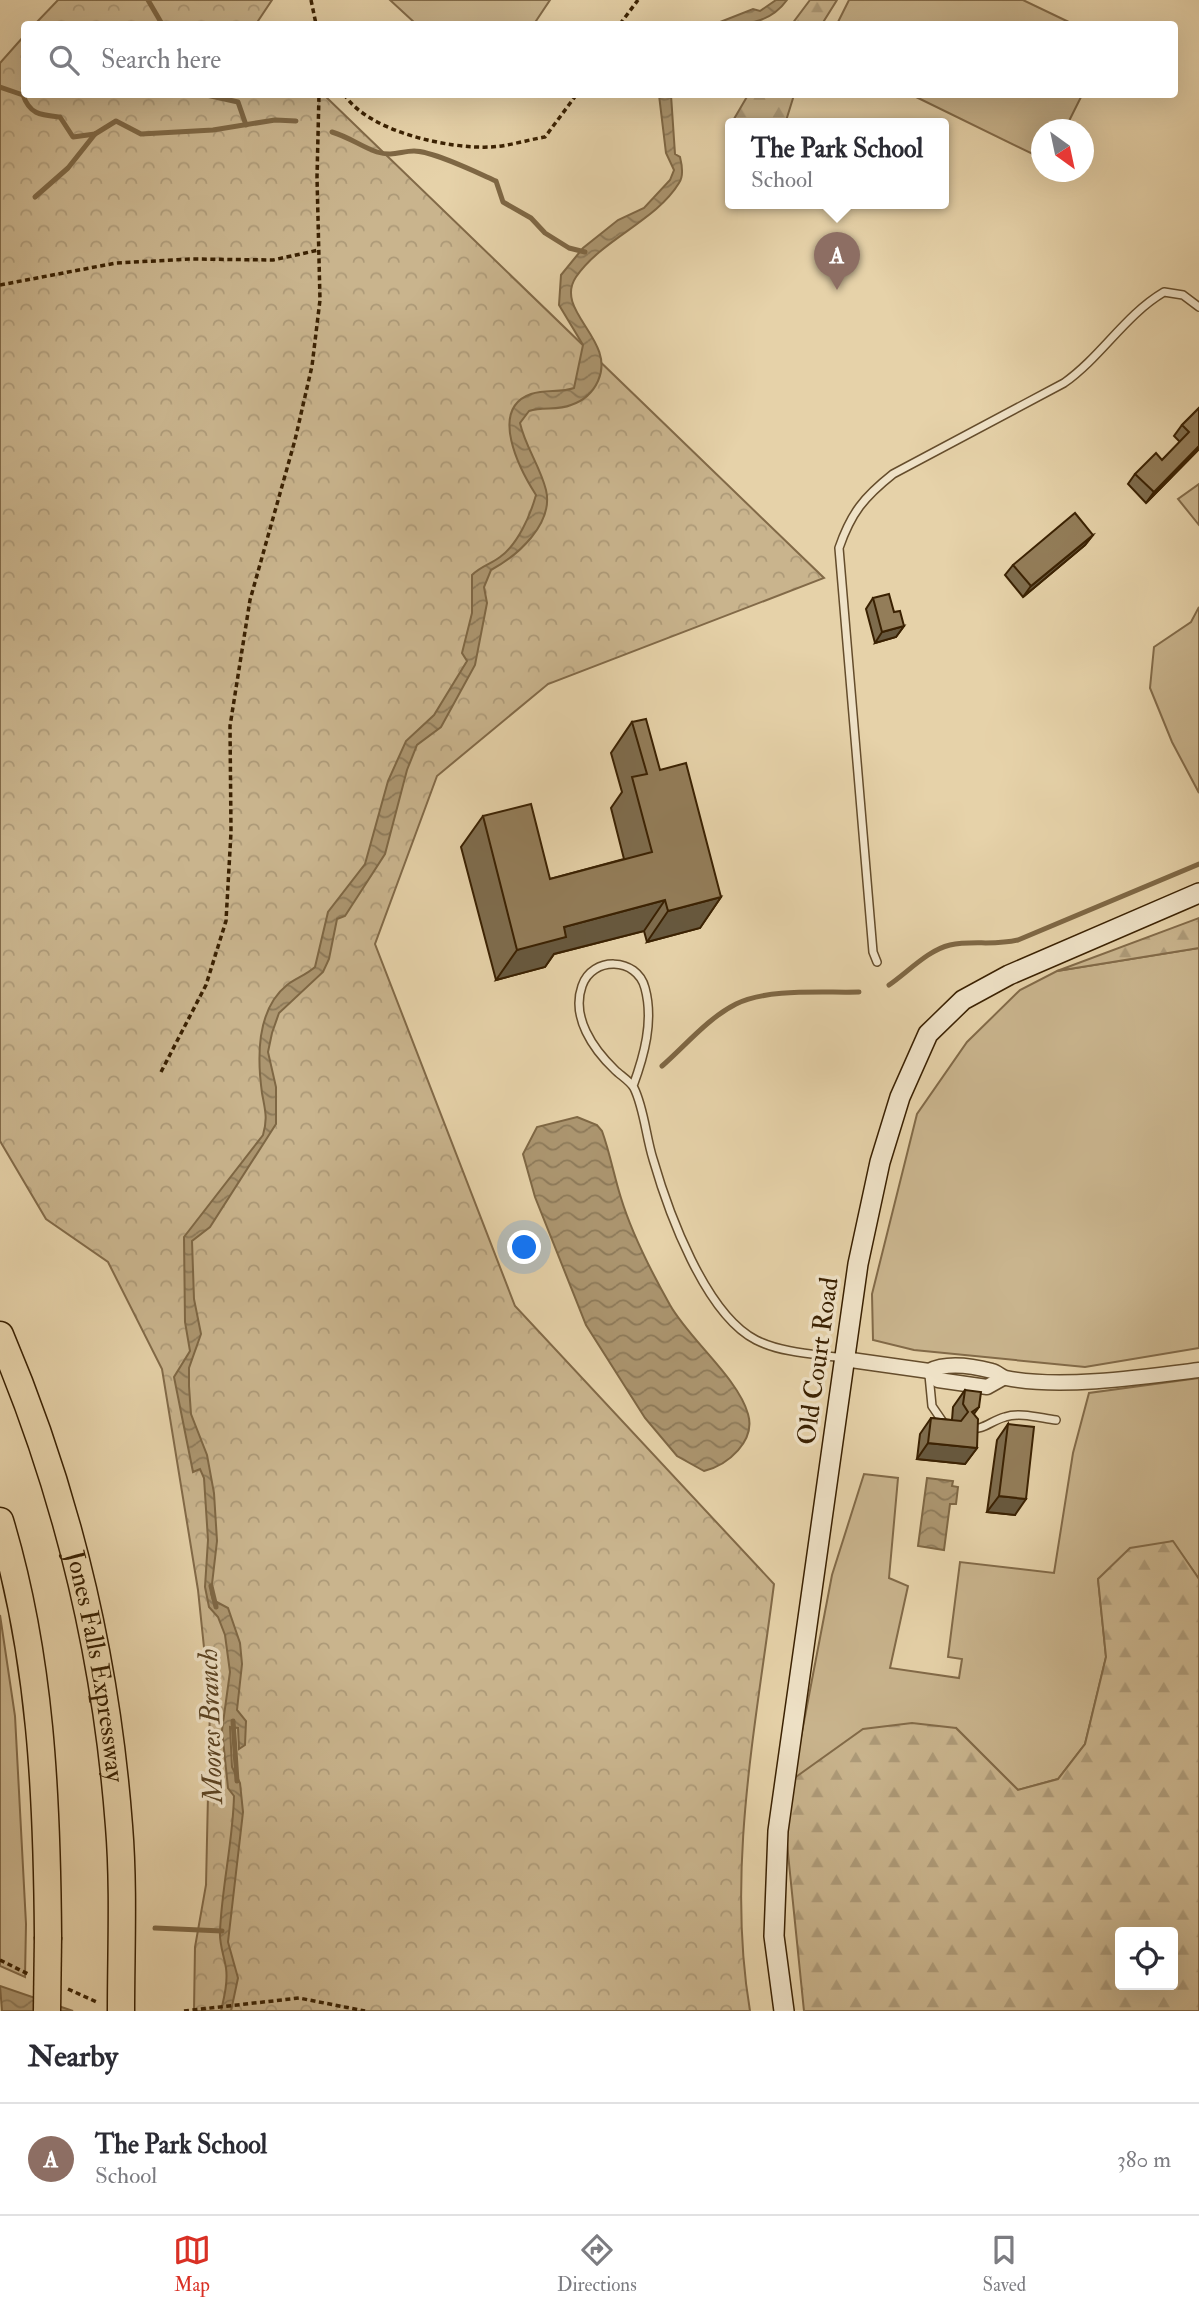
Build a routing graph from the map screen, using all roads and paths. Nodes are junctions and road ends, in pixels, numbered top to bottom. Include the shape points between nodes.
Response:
1 (311, 0) edge
2 (638, 0) edge
3 (315, 21) edge
4 (622, 21) edge
5 (319, 98) edge
6 (347, 98) edge
7 (575, 98) edge
8 (318, 250) junction
9 (0, 285) edge
10 (1199, 307) edge
11 (1199, 893) edge
12 (877, 962) dead end
13 (161, 1072) dead end
14 (633, 1086) junction
15 (0, 1335) edge
16 (844, 1359) junction
17 (1199, 1370) edge
18 (929, 1371) junction
19 (1056, 1420) dead end
20 (951, 1427) edge
21 (967, 1429) edge
22 (0, 1521) edge
23 (191, 2010) edge
24 (47, 2011) edge
25 (121, 2011) edge
26 (184, 2011) edge
27 (365, 2011) edge
28 (784, 2011) edge

1 - 3 path
2 - 4 path
5 - 8 path
6 - 7 path via 360,115 384,128 491,147 545,137
8 - 9 path via 273,260 116,263
8 - 13 path via 320,300 312,366 250,600 230,726 226,921 206,985
10 - 12 lane via 1182,295 1164,292 1146,302 1083,369 997,421 893,474 849,517 839,548
11 - 16 main road, Old Court Road via 980,989 951,1009 928,1034 900,1097 880,1162
14 - 14 lane via 598,1053 586,1032 579,1006 582,986 600,965 626,965 645,987 647,1040
14 - 16 lane via 672,1222 722,1309 755,1340
15 - 25 highway, Jones Falls Expressway via 69,1525 104,1686 120,1830
16 - 18 street
16 - 28 main road, Old Court Road via 777,1843 774,1936
17 - 18 street via 1108,1380 1003,1378 994,1371 941,1365
18 - 20 lane via 932,1406
19 - 21 lane via 1003,1417 984,1429
22 - 24 highway, bridge via 37,1692 48,1834
23 - 26 path
23 - 27 path via 299,1998

